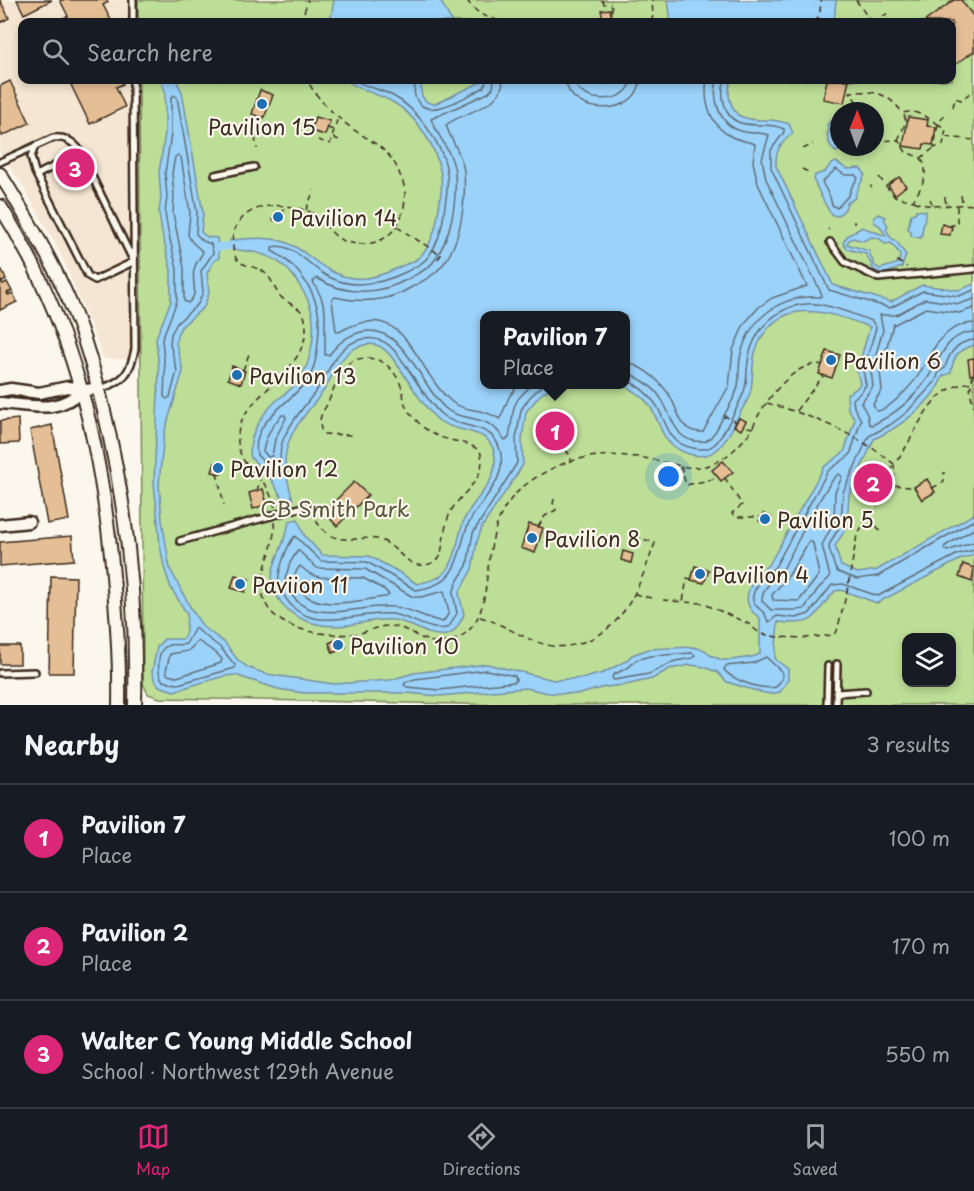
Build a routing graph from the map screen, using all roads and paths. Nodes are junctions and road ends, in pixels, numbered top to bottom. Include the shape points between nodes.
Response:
1 (133, 0) edge
2 (308, 0) edge
3 (467, 0) edge
4 (602, 0) edge
5 (611, 0) edge
6 (652, 0) edge
7 (820, 0) edge
8 (856, 0) edge
9 (611, 4) junction
10 (611, 10) dead end
11 (888, 13) dead end
12 (882, 17) dead end
13 (133, 18) edge
14 (303, 18) edge
15 (486, 18) edge
16 (652, 18) edge
17 (818, 18) edge
18 (868, 18) edge
19 (133, 84) edge
20 (310, 84) edge
21 (974, 90) edge
22 (857, 102) edge
23 (953, 107) dead end
24 (903, 113) junction
25 (946, 113) dead end
26 (254, 116) dead end
27 (338, 117) junction
28 (938, 124) junction
29 (328, 128) dead end
30 (334, 130) junction
31 (255, 136) junction
32 (268, 137) dead end
33 (945, 137) junction
34 (332, 138) junction
35 (318, 140) dead end
36 (898, 140) junction
37 (974, 140) edge
38 (343, 141) dead end
39 (884, 141) edge
40 (813, 144) dead end
41 (35, 146) junction
42 (934, 148) junction
43 (257, 149) dead end
44 (803, 149) dead end
45 (921, 158) junction
46 (0, 162) edge
47 (87, 167) junction
48 (254, 167) dead end
49 (802, 169) dead end
50 (808, 172) dead end
51 (0, 174) edge
52 (37, 175) junction
53 (215, 175) dead end
54 (879, 177) dead end
55 (314, 190) dead end
56 (961, 195) dead end
57 (945, 197) dead end
58 (930, 199) dead end
59 (913, 201) junction
60 (957, 204) junction
61 (962, 204) junction
62 (946, 205) junction
63 (974, 205) edge
64 (285, 206) junction
65 (933, 206) junction
66 (0, 207) edge
67 (306, 211) junction
68 (282, 214) dead end
69 (397, 226) junction
70 (950, 227) dead end
71 (830, 242) dead end
72 (438, 259) dead end
73 (897, 261) dead end
74 (134, 262) junction
75 (907, 267) dead end
76 (974, 269) edge
77 (249, 354) dead end
78 (822, 365) dead end
79 (243, 370) dead end
80 (973, 374) edge
81 (824, 375) dead end
82 (973, 382) edge
83 (100, 388) junction
84 (20, 390) junction
85 (82, 390) junction
86 (0, 391) edge
87 (0, 403) edge
88 (767, 403) junction
89 (18, 405) junction
90 (974, 408) edge
91 (797, 412) junction
92 (725, 416) dead end
93 (736, 422) dead end
94 (743, 426) dead end
95 (753, 428) junction
96 (351, 435) dead end
97 (558, 442) dead end
98 (571, 461) junction
99 (894, 464) junction
100 (681, 465) junction
101 (944, 472) dead end
102 (217, 473) dead end
103 (718, 478) dead end
104 (725, 478) dead end
105 (260, 479) junction
106 (882, 479) dead end
107 (674, 483) dead end
108 (893, 485) junction
109 (915, 488) dead end
110 (932, 488) dead end
111 (257, 491) dead end
112 (555, 497) dead end
113 (224, 505) dead end
114 (307, 506) joint
115 (274, 515) junction
116 (869, 515) junction
117 (761, 518) dead end
118 (29, 522) dead end
119 (0, 525) edge
120 (538, 527) dead end
121 (880, 531) dead end
122 (629, 534) dead end
123 (180, 541) dead end
124 (692, 579) dead end
125 (634, 594) junction
126 (651, 598) dead end
127 (663, 600) dead end
128 (683, 602) junction
129 (479, 616) junction
130 (837, 664) dead end
131 (828, 666) dead end
132 (35, 672) dead end
133 (0, 673) edge
134 (866, 691) dead end
135 (836, 693) junction
136 (119, 705) edge
137 (135, 705) edge
138 (827, 705) edge
139 (836, 705) edge

1 - 13 lane
2 - 14 path
3 - 15 path
4 - 9 path
5 - 9 path
6 - 16 path
7 - 17 path
8 - 18 path
9 - 10 path
11 - 12 path
19 - 74 lane
20 - 27 path
21 - 23 path via 962,100 955,98
22 - 24 path via 850,92 877,92
24 - 28 path via 916,112
24 - 36 path via 906,122
25 - 28 path
26 - 31 path
27 - 30 path
27 - 69 path via 386,150 398,169 405,188 405,205
28 - 33 path via 946,129
28 - 42 path
29 - 30 path
30 - 34 path
31 - 32 path
31 - 43 path
33 - 37 path
33 - 42 path via 944,145
34 - 35 path via 330,144
34 - 38 path
36 - 39 path
36 - 45 path via 906,152
40 - 44 path
41 - 46 lane
41 - 47 lane via 63,137 78,148
41 - 52 lane via 31,157
42 - 45 path
45 - 59 path via 925,180
47 - 52 lane via 79,161 69,161
47 - 74 lane
48 - 53 lane
49 - 50 path
51 - 83 street via 44,248 69,300
52 - 74 lane via 88,276 95,280
54 - 59 path via 894,196
55 - 67 path
56 - 61 path
57 - 62 path
58 - 65 path
59 - 65 path
60 - 61 path
60 - 62 path
60 - 70 path via 957,225
61 - 63 path
62 - 65 path
64 - 67 path
64 - 68 path
64 - 105 path via 254,209 240,219 233,236 237,262 266,274 280,296 301,310 306,326 293,365 255,401 241,423 238,439 244,462
66 - 85 street via 54,309
67 - 69 path via 340,239 353,244 382,240
69 - 72 path via 442,254
71 - 76 lane via 845,262 878,278
73 - 75 path
74 - 83 lane via 132,366 122,379
77 - 79 path
78 - 88 path via 799,369
80 - 82 path
81 - 91 path
82 - 90 path via 970,391
82 - 99 path via 939,395
83 - 85 street
83 - 137 street via 128,537 135,618
84 - 85 street
84 - 86 street
84 - 89 street
85 - 89 street via 72,400 49,407
85 - 136 street via 110,541 118,627
87 - 89 street
88 - 91 path
88 - 95 path
91 - 99 path via 877,450
92 - 93 path
94 - 95 path
95 - 100 path via 724,459 706,466
96 - 114 path via 323,434 320,417 346,365 373,359 391,370 408,411 428,431 466,443 480,452 482,470 450,512 440,557 429,564 415,564 373,538 332,536
97 - 98 path
98 - 100 path via 614,455
98 - 129 path via 522,486 501,512
99 - 106 path
99 - 108 path
100 - 103 path via 686,485
100 - 107 path
101 - 110 path via 944,482
102 - 113 path
104 - 117 path via 742,505 732,513 736,517
105 - 111 path
105 - 115 path via 268,488
108 - 109 path
108 - 116 path
112 - 120 path via 556,510 545,516
114 - 115 lane
115 - 123 lane
115 - 129 path via 271,552 261,593 274,615 288,624 310,631 355,634 392,626 426,641 444,644 462,637
116 - 121 path
116 - 128 path via 857,535 847,592 833,635 777,637 759,633 702,603
118 - 119 street
122 - 125 path via 655,543
124 - 128 path via 687,578
125 - 126 path
125 - 129 path via 610,627 572,646 542,644
127 - 128 path
130 - 135 lane
131 - 138 lane
132 - 133 lane
134 - 135 lane
135 - 139 lane

